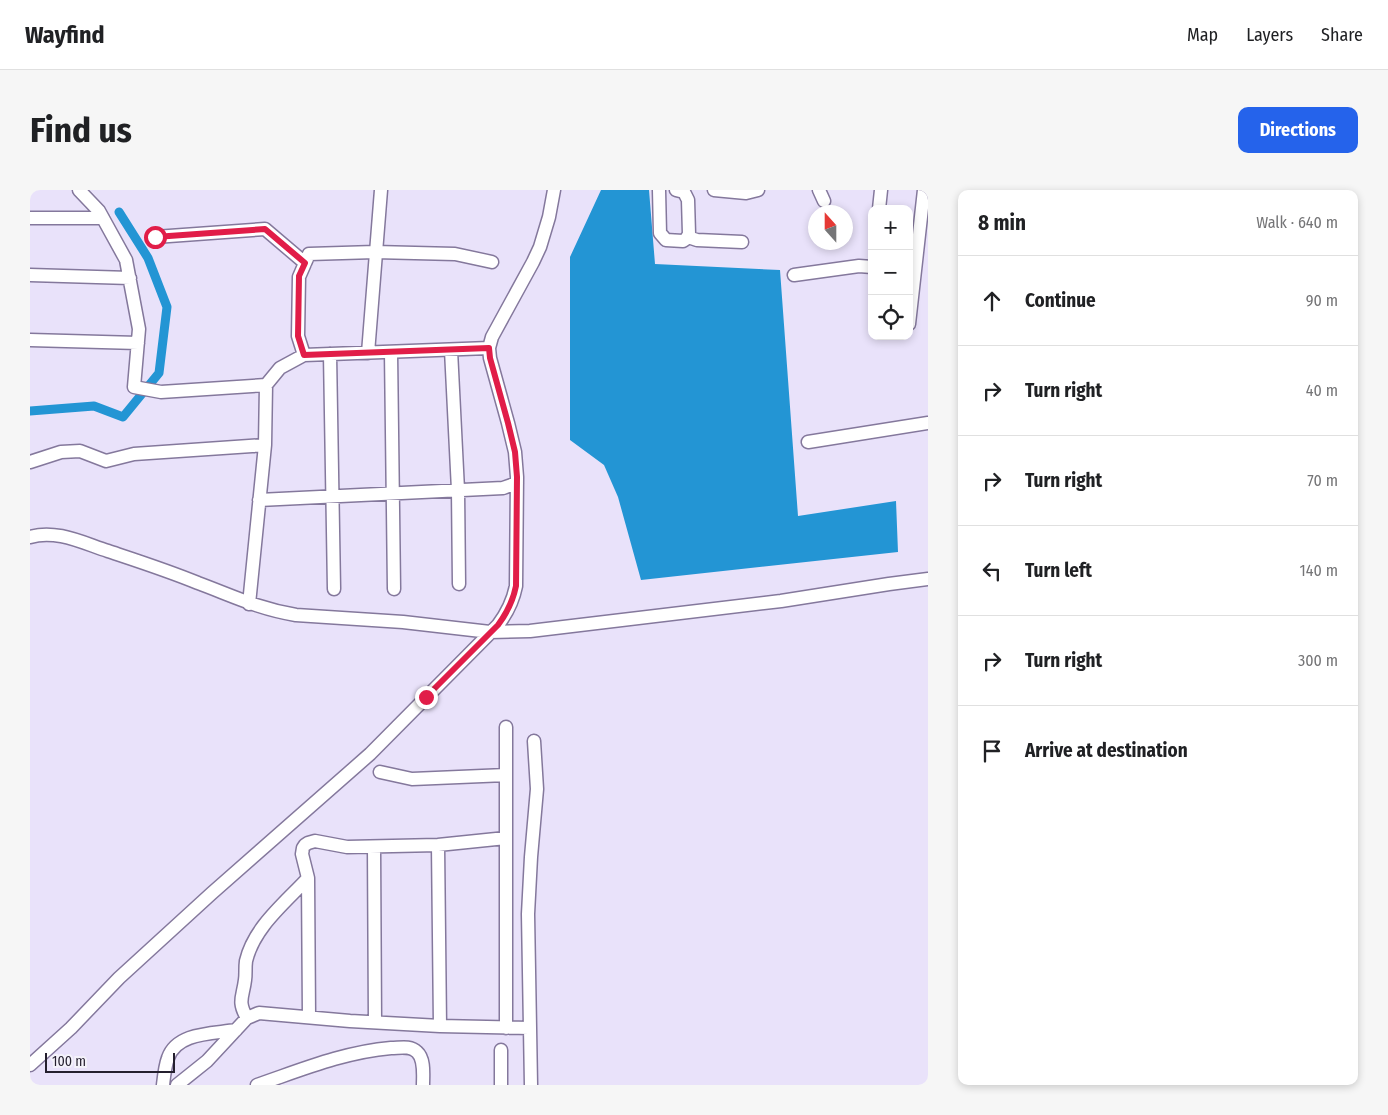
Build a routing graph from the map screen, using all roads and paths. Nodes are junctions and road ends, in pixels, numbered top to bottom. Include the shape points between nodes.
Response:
1 (79, 190) edge
2 (381, 190) edge
3 (554, 190) edge
4 (659, 190) edge
5 (680, 190) edge
6 (714, 190) edge
7 (758, 190) edge
8 (881, 190) edge
9 (924, 190) edge
10 (879, 205) edge
11 (30, 218) edge
12 (104, 218) junction
13 (155, 237) dead end
14 (688, 237) junction
15 (742, 242) dead end
16 (375, 252) junction
17 (492, 262) dead end
18 (305, 263) junction
19 (868, 267) edge
20 (918, 272) edge
21 (30, 275) edge
22 (794, 275) dead end
23 (130, 278) junction
24 (913, 301) edge
25 (30, 340) edge
26 (138, 343) junction
27 (489, 348) junction
28 (450, 350) junction
29 (390, 352) junction
30 (368, 353) junction
31 (330, 354) junction
32 (304, 355) junction
33 (266, 385) junction
34 (928, 423) edge
35 (808, 442) dead end
36 (265, 445) junction
37 (30, 462) edge
38 (517, 483) junction
39 (458, 490) junction
40 (392, 493) junction
41 (333, 496) junction
42 (259, 500) junction
43 (30, 537) edge
44 (928, 579) edge
45 (459, 584) dead end
46 (334, 589) dead end
47 (394, 589) dead end
48 (249, 604) junction
49 (490, 632) junction
50 (506, 728) dead end
51 (534, 741) dead end
52 (380, 772) dead end
53 (506, 775) junction
54 (506, 838) junction
55 (438, 845) junction
56 (374, 846) junction
57 (308, 878) junction
58 (309, 1017) junction
59 (247, 1018) junction
60 (374, 1022) junction
61 (440, 1026) junction
62 (506, 1028) junction
63 (529, 1028) junction
64 (236, 1030) junction
65 (501, 1050) dead end
66 (30, 1065) edge
67 (283, 1081) edge
68 (163, 1085) edge
69 (177, 1085) edge
70 (257, 1085) edge
71 (423, 1085) edge
72 (500, 1085) edge
73 (531, 1085) edge

1 - 12 street
2 - 16 street
3 - 27 street via 540,247
4 - 14 street via 659,229 662,236 666,240 683,241
5 - 14 street via 688,200
6 - 7 street via 743,193
8 - 10 street
9 - 20 street
11 - 12 street
12 - 23 street via 126,260
13 - 18 street via 265,229
14 - 15 street
16 - 17 street via 455,254
16 - 18 street via 309,254
16 - 30 street
18 - 32 street via 299,276 298,336
19 - 22 street
20 - 24 street
21 - 23 street
23 - 26 street via 139,329
25 - 26 street
26 - 33 street via 134,387 161,392
27 - 28 street
27 - 38 street via 512,437
28 - 29 street
28 - 39 street
29 - 30 street
29 - 40 street
30 - 31 street
31 - 32 street
31 - 41 street
32 - 33 street via 280,368
33 - 36 street
34 - 35 street
36 - 37 street via 134,454 106,461 80,451 61,452
36 - 42 street
38 - 39 street via 503,488
38 - 49 street via 516,586 508,610
39 - 40 street
39 - 45 street
40 - 41 street
40 - 47 street
41 - 42 street
41 - 46 street
42 - 48 street
43 - 48 street via 49,534 65,537 153,565
44 - 49 street via 772,602 530,631
48 - 49 street via 296,615
49 - 66 street via 370,754 119,978
50 - 53 street
51 - 63 street via 537,789 528,914
52 - 53 street via 412,779
53 - 54 street
54 - 55 street
54 - 62 street
55 - 56 street
55 - 61 street
56 - 57 street via 347,847 308,842 302,854
56 - 60 street
57 - 58 street
57 - 59 street via 264,925 253,942 246,961 242,996
58 - 59 street via 263,1012
58 - 60 street
59 - 64 street
60 - 61 street
61 - 62 street
62 - 63 street
63 - 73 street
64 - 68 street via 193,1037 178,1044 167,1060
64 - 69 street via 207,1061
65 - 72 street
67 - 70 street
67 - 71 street via 314,1064 351,1054 408,1047 416,1050 422,1060

